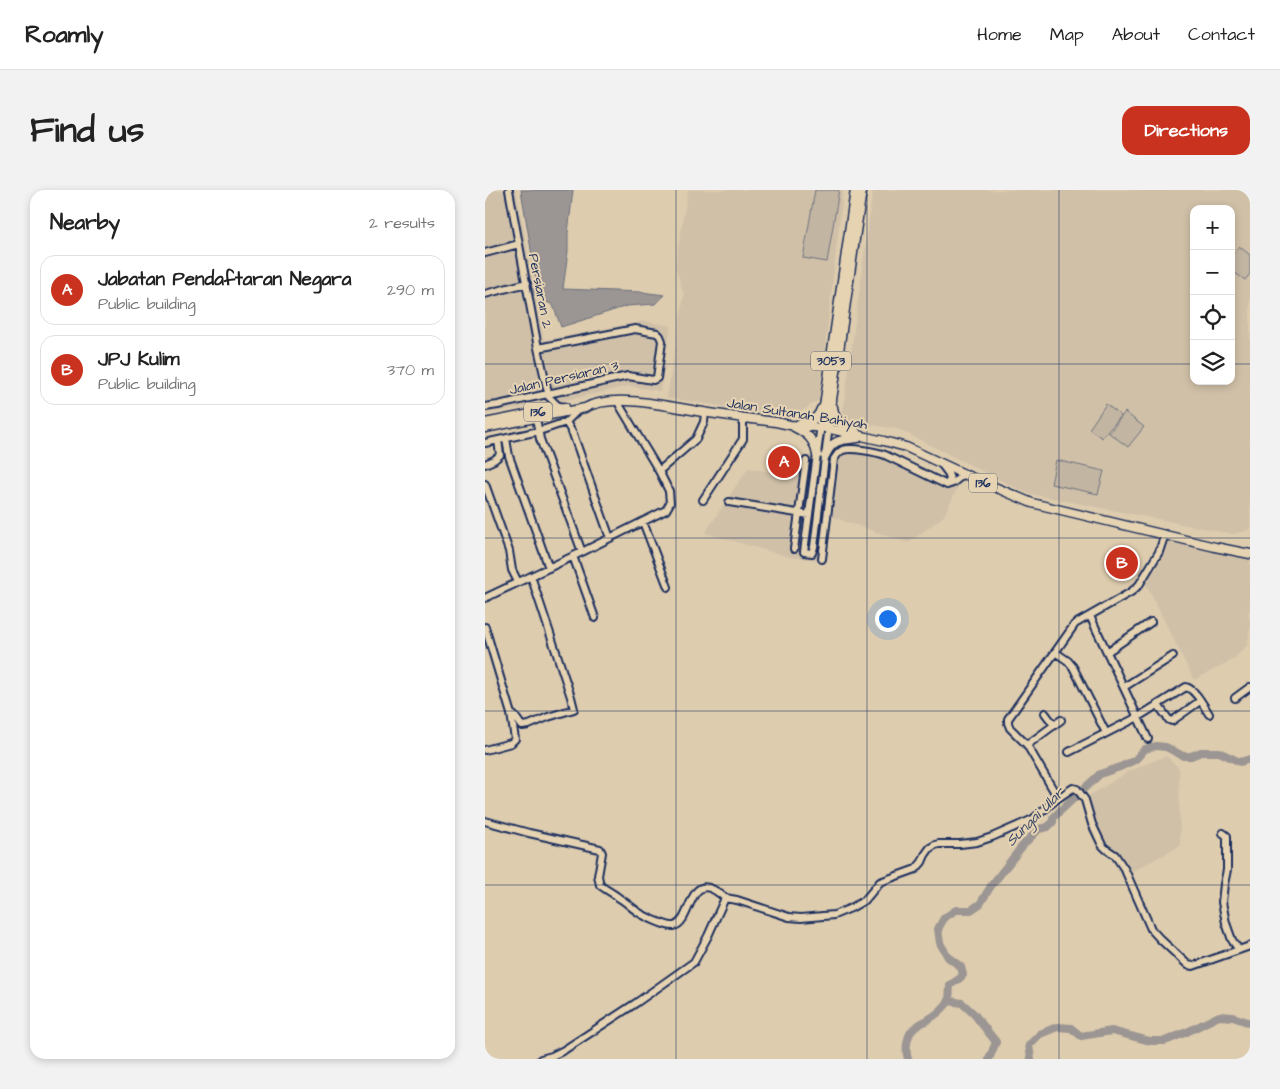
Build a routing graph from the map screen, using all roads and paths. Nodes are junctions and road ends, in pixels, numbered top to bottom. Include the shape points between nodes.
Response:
1 (509, 190) edge
2 (855, 190) edge
3 (862, 190) edge
4 (519, 244) junction
5 (485, 253) edge
6 (527, 283) junction
7 (485, 294) edge
8 (839, 303) junction
9 (843, 327) junction
10 (538, 348) junction
11 (828, 381) junction
12 (830, 392) junction
13 (549, 396) junction
14 (618, 401) junction
15 (592, 404) junction
16 (485, 407) edge
17 (564, 407) junction
18 (578, 410) junction
19 (705, 413) junction
20 (537, 415) junction
21 (743, 418) junction
22 (566, 422) junction
23 (485, 423) edge
24 (789, 425) junction
25 (825, 425) junction
26 (485, 428) edge
27 (539, 432) junction
28 (867, 438) junction
29 (506, 439) junction
30 (498, 440) junction
31 (485, 443) edge
32 (821, 455) junction
33 (806, 461) dead end
34 (485, 464) edge
35 (942, 464) junction
36 (659, 471) junction
37 (965, 474) junction
38 (485, 484) edge
39 (947, 485) junction
40 (703, 500) dead end
41 (729, 502) dead end
42 (799, 513) junction
43 (809, 515) junction
44 (643, 522) junction
45 (1165, 534) junction
46 (610, 538) junction
47 (814, 547) junction
48 (823, 548) junction
49 (794, 549) dead end
50 (582, 552) junction
51 (1250, 554) edge
52 (573, 556) junction
53 (822, 559) dead end
54 (549, 568) junction
55 (531, 576) junction
56 (518, 582) junction
57 (668, 587) dead end
58 (485, 598) edge
59 (1090, 616) junction
60 (595, 618) dead end
61 (1151, 622) dead end
62 (485, 627) edge
63 (1055, 652) junction
64 (1107, 652) junction
65 (1173, 656) dead end
66 (1124, 687) junction
67 (1250, 687) edge
68 (1235, 698) dead end
69 (1201, 701) junction
70 (1158, 705) junction
71 (1045, 713) dead end
72 (511, 714) junction
73 (1209, 714) dead end
74 (1138, 717) junction
75 (1061, 720) dead end
76 (1055, 725) junction
77 (1105, 734) junction
78 (1148, 739) dead end
79 (1027, 745) junction
80 (485, 750) edge
81 (1069, 752) dead end
82 (1058, 798) junction
83 (485, 820) edge
84 (1223, 833) dead end
85 (725, 898) junction
86 (1250, 946) edge
87 (1239, 950) junction
88 (541, 1059) edge

1 - 4 street, Persiaran 2
2 - 8 main road, 3053
3 - 9 main road, 3053
4 - 5 street
4 - 6 street, Persiaran 2
6 - 7 street
6 - 10 street, Persiaran 2
8 - 9 main road
8 - 11 main road, 3053
9 - 11 main road
9 - 12 main road, 3053
10 - 13 street, Persiaran 2
10 - 13 street, Jalan Persiaran 3 via 635,329 657,333 662,340 657,378 653,380 628,376
11 - 12 main road, 3053
12 - 24 main road via 816,418
12 - 25 main road, 3053
12 - 28 main road via 838,422
13 - 16 street, Jalan Persiaran 3
13 - 17 street via 557,405
13 - 20 street
14 - 15 main road, Jalan Sultanah Bahiyah / 136
14 - 19 main road, Jalan Sultanah Bahiyah / 136
14 - 36 street
15 - 17 main road, Jalan Sultanah Bahiyah / 136
15 - 18 main road, Jalan Sultanah Bahiyah / 136
17 - 20 main road, Jalan Sultanah Bahiyah / 136
18 - 20 main road, Jalan Sultanah Bahiyah / 136
18 - 22 street
19 - 21 main road, Jalan Sultanah Bahiyah / 136
19 - 36 street via 696,439
20 - 23 main road, Jalan Sultanah Bahiyah / 136
20 - 26 main road, Jalan Sultanah Bahiyah / 136
20 - 27 street
21 - 24 main road, Jalan Sultanah Bahiyah / 136
21 - 40 street via 743,439
22 - 27 street
22 - 46 street
24 - 25 main road, Jalan Sultanah Bahiyah / 136
24 - 32 main road via 809,436
25 - 28 main road, Jalan Sultanah Bahiyah / 136
25 - 32 street
27 - 29 street
27 - 50 street
28 - 32 main road via 840,440
28 - 35 main road, Jalan Sultanah Bahiyah / 136 via 906,447
29 - 30 street
29 - 54 street via 509,456
30 - 31 street
30 - 34 street via 500,456
32 - 43 street
32 - 47 street
33 - 42 street
35 - 37 main road, Jalan Sultanah Bahiyah / 136
35 - 39 street via 950,479
36 - 44 street via 669,491 669,503 666,510
37 - 39 street
37 - 45 main road, Jalan Sultanah Bahiyah / 136 via 1032,503
38 - 56 street
39 - 48 street via 880,453 843,450 835,459
41 - 42 street
42 - 43 street
42 - 49 street
43 - 47 street via 804,552 812,553
44 - 46 street
44 - 57 street
45 - 51 main road, Jalan Sultanah Bahiyah / 136
45 - 59 street via 1159,552 1139,585
46 - 50 street
47 - 48 street
48 - 53 street
50 - 52 street
52 - 54 street
52 - 60 street
54 - 55 street
55 - 56 street
55 - 72 street via 574,709 522,726
56 - 58 street
59 - 63 street via 1075,624
59 - 64 street
61 - 64 street
62 - 72 street
63 - 77 street via 1073,667
63 - 79 street via 1008,719 1010,728
64 - 66 street
65 - 66 street
66 - 74 street
67 - 68 street
69 - 70 street via 1186,687
69 - 70 street via 1172,721
69 - 73 street
70 - 74 street
71 - 76 street
72 - 80 street via 515,739
74 - 77 street
74 - 78 street
75 - 76 street
76 - 79 street
77 - 81 street
79 - 82 street
82 - 85 street via 1033,819 992,837 977,842 935,845 916,869 880,882 865,900 834,915 789,917
82 - 87 street via 1075,788 1083,796 1102,844 1125,870 1151,929 1185,961 1193,966
83 - 85 street via 600,849 600,885 639,913 667,925 680,922 699,890 711,888
84 - 87 street via 1227,836 1227,870 1222,902 1232,940
85 - 88 street via 694,962 564,1050
86 - 87 street

